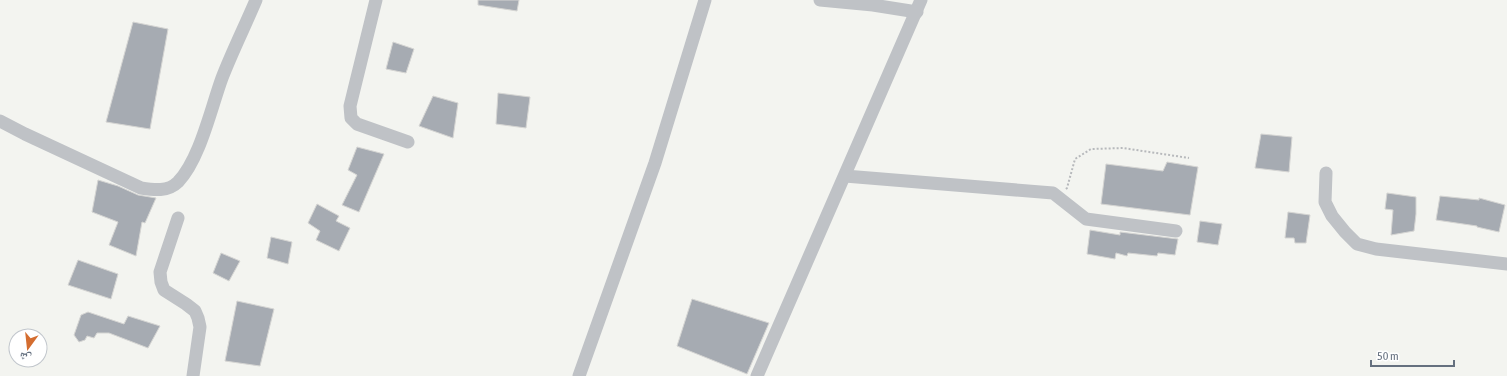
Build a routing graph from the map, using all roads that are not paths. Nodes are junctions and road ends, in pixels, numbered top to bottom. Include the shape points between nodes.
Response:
1 (256, 0) edge
2 (376, 0) edge
3 (705, 0) edge
4 (820, 0) edge
5 (919, 6) edge
6 (0, 120) edge
7 (408, 142) dead end
8 (1326, 173) dead end
9 (844, 176) junction
10 (178, 218) dead end
11 (1176, 231) dead end
12 (1507, 264) edge
13 (193, 376) edge
14 (578, 376) edge
15 (757, 376) edge

1 - 6 street via 222,78 194,158 178,182 170,187 162,190 141,188
2 - 7 street via 350,106 351,118 357,124
3 - 14 street via 655,163
4 - 5 street
5 - 9 street
8 - 12 street via 1327,209 1357,244 1376,249
9 - 11 street via 1054,193 1086,219
9 - 15 street
10 - 13 street via 160,272 160,282 164,290 195,311 198,318 200,327

